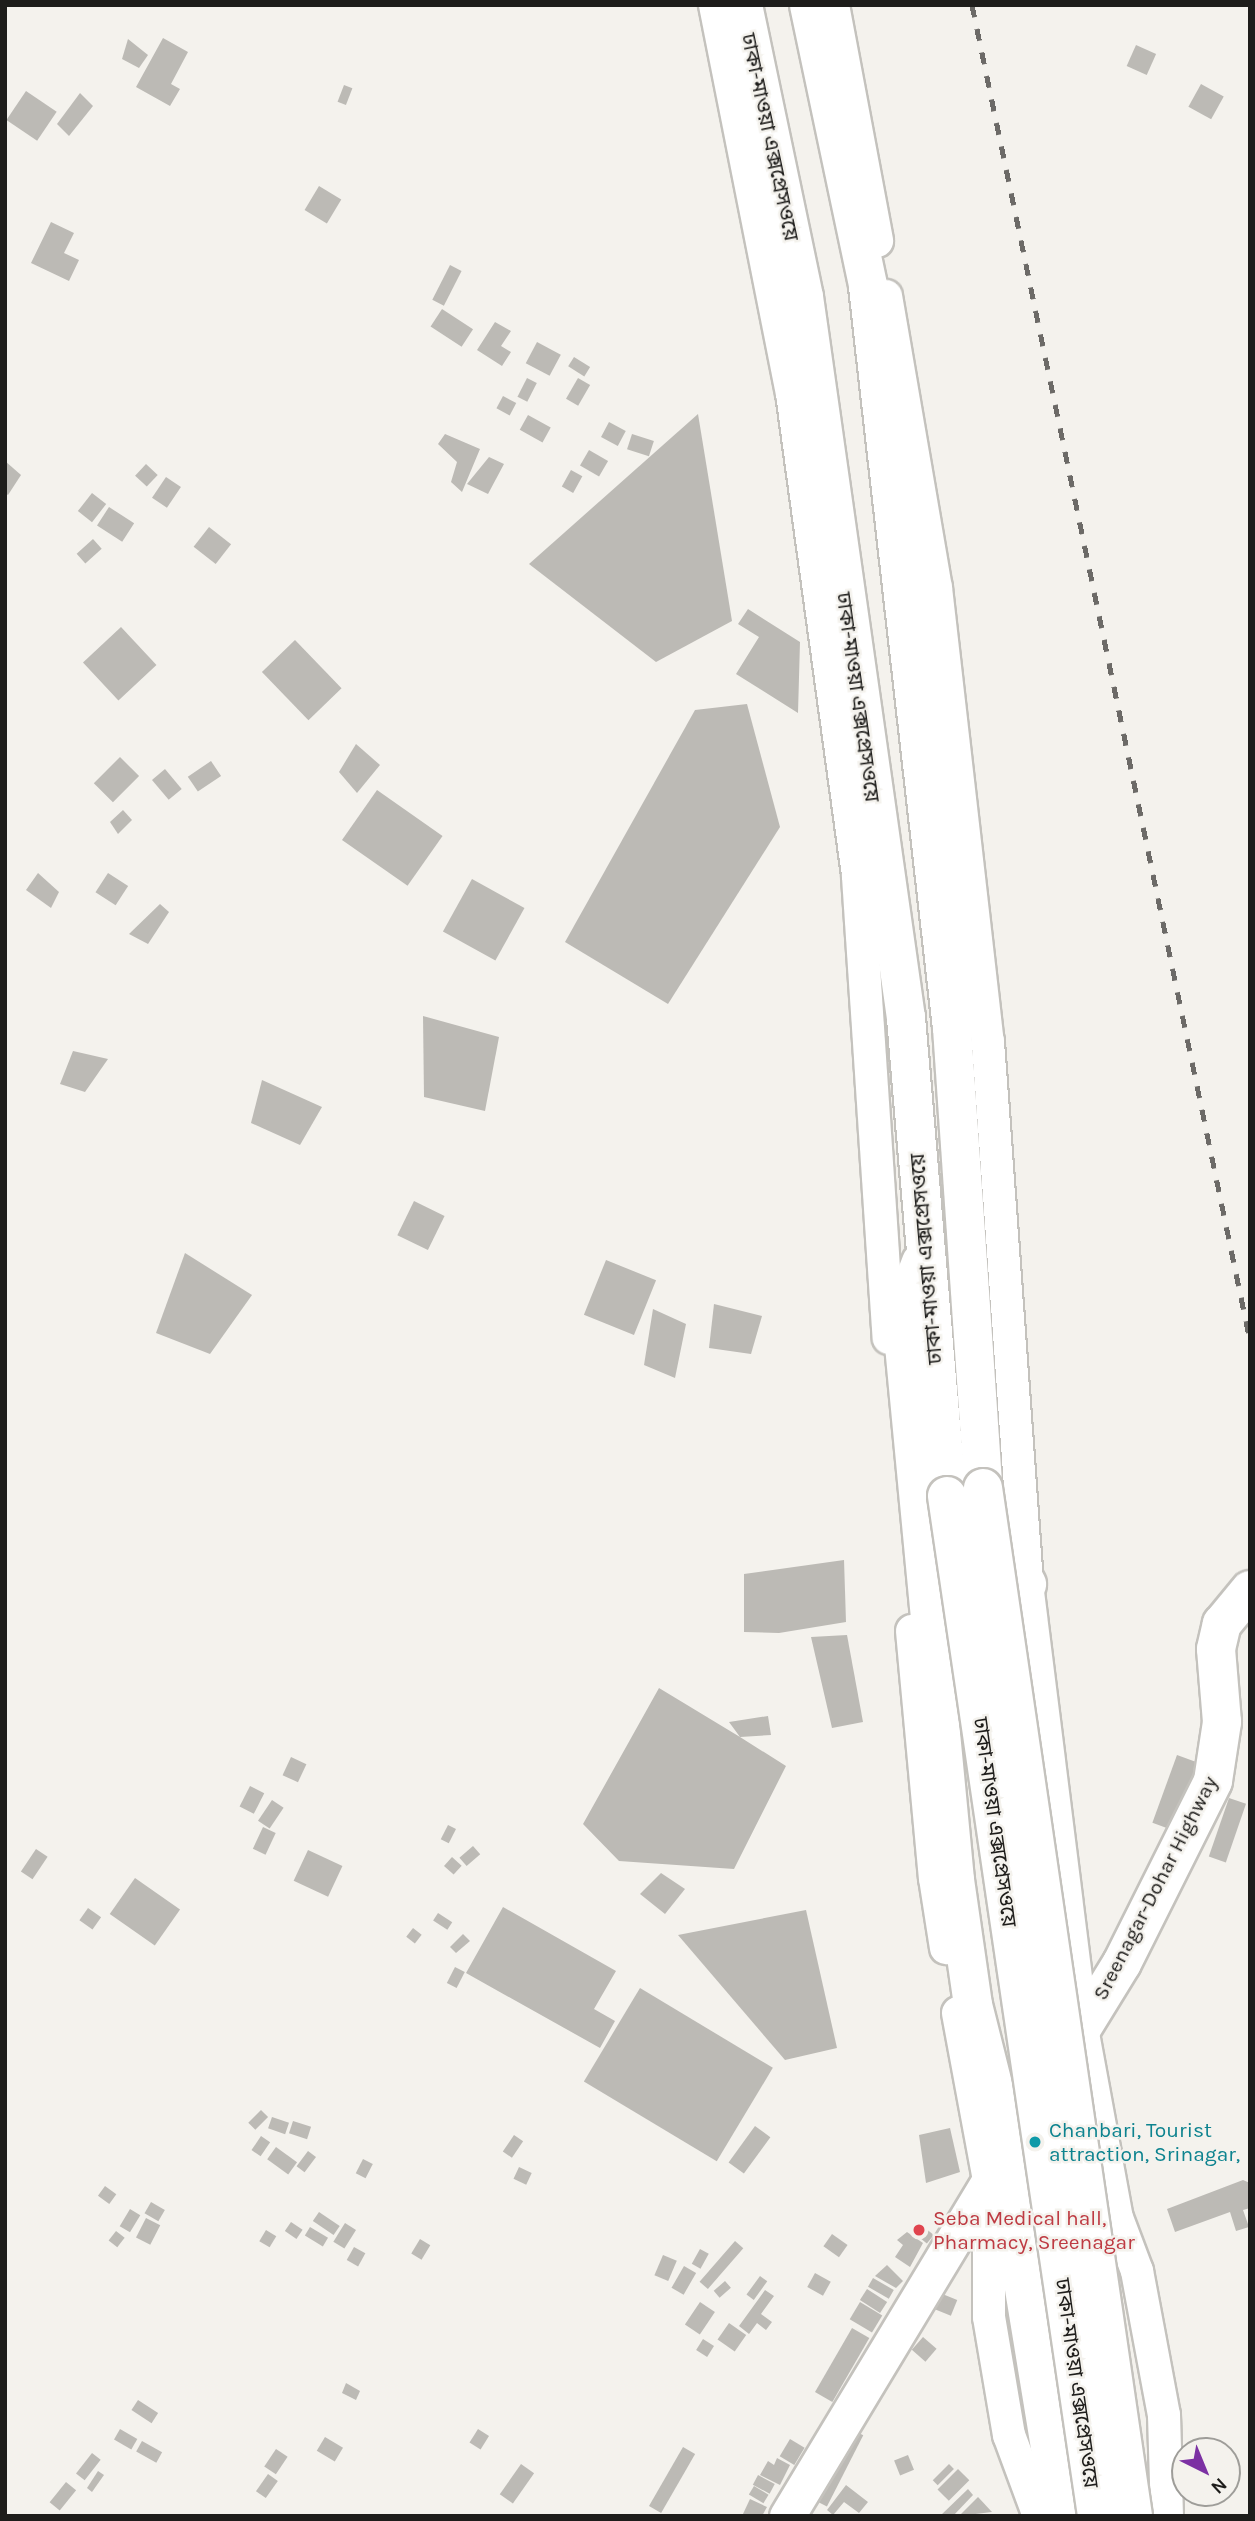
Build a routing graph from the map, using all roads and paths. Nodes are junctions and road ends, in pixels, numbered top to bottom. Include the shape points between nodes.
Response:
1 (715, 5) edge
2 (743, 5) edge
3 (809, 5) edge
4 (833, 5) edge
5 (964, 1237) junction
6 (925, 1254) junction
7 (965, 1492) junction
8 (1027, 1584) junction
9 (1250, 1590) edge
10 (945, 1879) junction
11 (965, 2007) junction
12 (1078, 2034) junction
13 (1009, 2148) junction
14 (989, 2181) junction
15 (787, 2516) edge
16 (1039, 2516) edge
17 (1061, 2516) edge
18 (1097, 2516) edge
19 (1133, 2516) edge
20 (1153, 2516) edge
21 (1167, 2516) edge

1 - 10 street via 792,393 858,877 902,1519
2 - 6 main road, ঢাকা-মাওয়া এক্সপ্রেসওয়ে via 804,297 906,1018
3 - 5 main road, ঢাকা-মাওয়া এক্সপ্রেসওয়ে via 868,286 952,1028
4 - 8 street via 936,588 988,1042
5 - 7 main road, ঢাকা-মাওয়া এক্সপ্রেসওয়ে
5 - 8 main road via 980,1282 1004,1540
6 - 7 main road, ঢাকা-মাওয়া এক্সপ্রেসওয়ে
6 - 10 main road via 901,1314
7 - 18 main road, ঢাকা-মাওয়া এক্সপ্রেসওয়ে, bridge
7 - 19 main road, ঢাকা-মাওয়া এক্সপ্রেসওয়ে, bridge
8 - 12 street via 1076,1972
9 - 12 main road, Sreenagar-Dohar Highway via 1222,1623 1216,1649 1222,1722 1213,1781 1122,1963
10 - 11 main road
11 - 13 main road
11 - 14 street
12 - 13 main road
12 - 20 main road
12 - 21 street via 1117,2218 1137,2272 1164,2415
13 - 14 main road
13 - 17 main road via 1017,2246
14 - 15 main road
14 - 16 street via 989,2317 1009,2435

